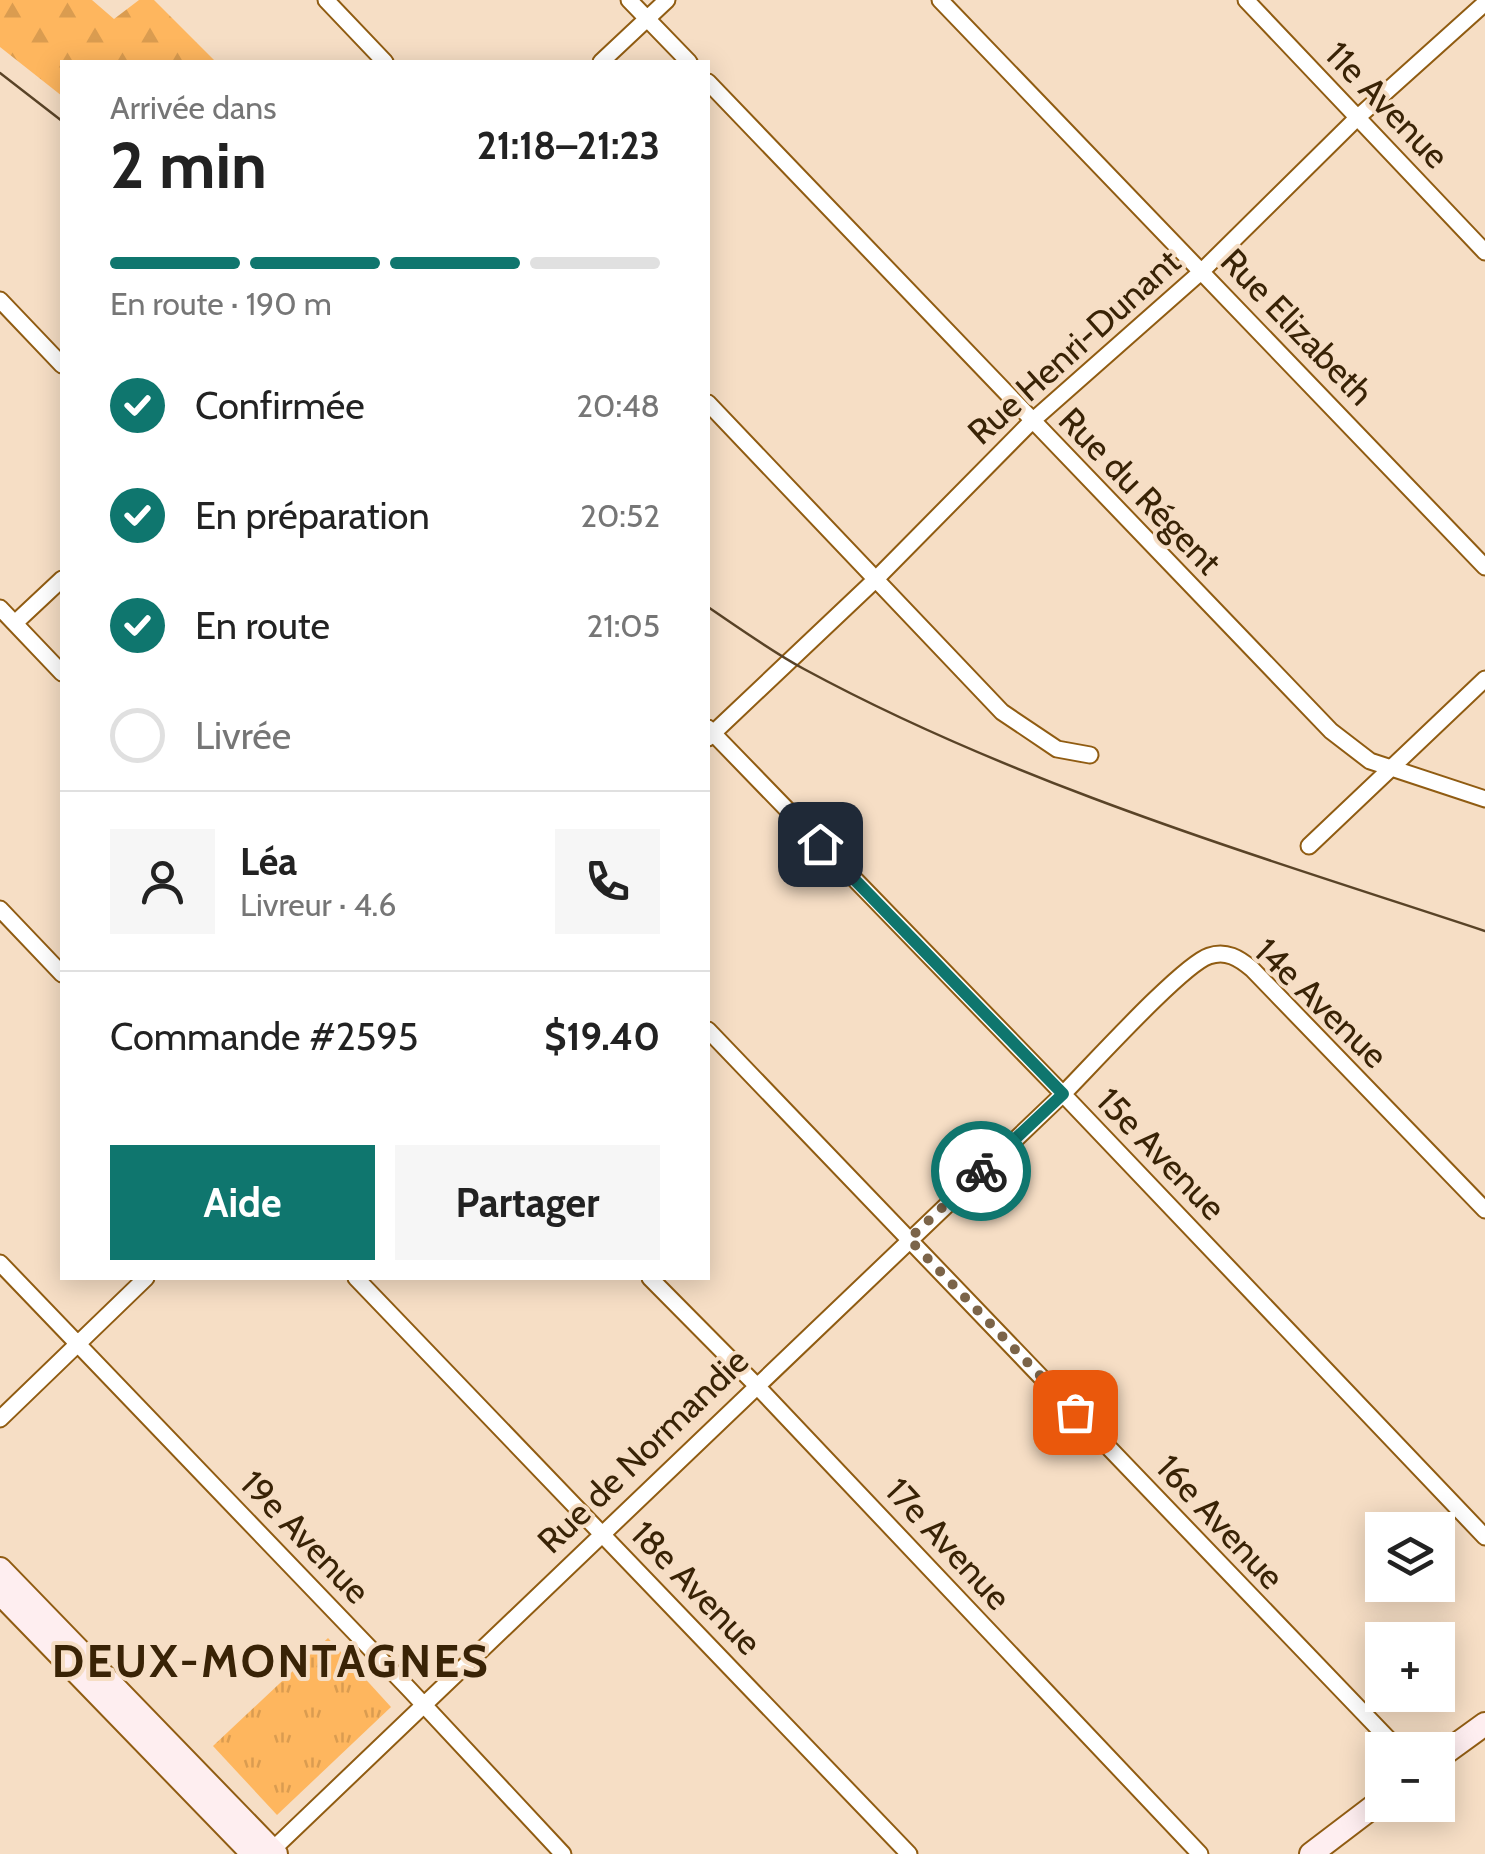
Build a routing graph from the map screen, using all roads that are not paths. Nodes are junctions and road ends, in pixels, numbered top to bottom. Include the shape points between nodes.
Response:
1 (326, 0) edge
2 (629, 0) edge
3 (668, 0) edge
4 (940, 0) edge
5 (1246, 0) edge
6 (1485, 3) edge
7 (648, 19) junction
8 (383, 60) edge
9 (603, 60) edge
10 (687, 60) edge
11 (710, 84) edge
12 (1357, 118) junction
13 (1485, 252) edge
14 (1202, 271) junction
15 (0, 300) edge
16 (60, 362) edge
17 (710, 405) edge
18 (1032, 422) junction
19 (1485, 566) edge
20 (875, 580) junction
21 (60, 581) edge
22 (0, 608) edge
23 (15, 623) junction
24 (60, 671) edge
25 (1485, 679) edge
26 (710, 732) edge
27 (710, 734) edge
28 (1090, 756) dead end
29 (1394, 768) junction
30 (1485, 798) edge
31 (1309, 846) dead end
32 (0, 910) edge
33 (60, 972) edge
34 (710, 1032) edge
35 (1063, 1094) junction
36 (1485, 1210) edge
37 (909, 1239) junction
38 (0, 1263) edge
39 (144, 1280) edge
40 (358, 1280) edge
41 (652, 1280) edge
42 (78, 1344) junction
43 (756, 1385) junction
44 (0, 1419) edge
45 (601, 1534) junction
46 (1485, 1538) edge
47 (0, 1569) edge
48 (0, 1593) edge
49 (423, 1703) junction
50 (1485, 1724) edge
51 (1382, 1732) edge
52 (1455, 1746) edge
53 (1365, 1813) edge
54 (267, 1853) edge
55 (563, 1854) edge
56 (908, 1854) edge
57 (1200, 1854) edge
58 (1310, 1854) edge

1 - 8 street
2 - 7 street
3 - 7 street
4 - 14 street, Rue Elizabeth
5 - 12 street, 11e Avenue
6 - 12 street, Rue Henri-Dunant
7 - 9 street
7 - 10 street
11 - 18 street, Rue du Régent
12 - 13 street, 11e Avenue
12 - 14 street, Rue Henri-Dunant
14 - 18 street, Rue Henri-Dunant
14 - 19 street, Rue Elizabeth
15 - 16 street
17 - 20 street
18 - 20 street, Rue Henri-Dunant
18 - 29 street, Rue du Régent via 1332,731 1370,761
20 - 26 street, Rue Henri-Dunant
20 - 28 street via 1002,712 1058,749
21 - 23 street
22 - 23 street
23 - 24 street
25 - 29 street
27 - 35 street, 15e Avenue
29 - 30 street, Rue du Régent
29 - 31 street
32 - 33 street
34 - 37 street, 16e Avenue
35 - 36 street, 14e Avenue via 1193,966 1228,954 1259,976
35 - 37 street, Rue de Normandie
35 - 46 street, 15e Avenue
37 - 43 street, Rue de Normandie
37 - 51 street, 16e Avenue
38 - 42 street, 19e Avenue
39 - 42 street
40 - 45 street, 18e Avenue
41 - 43 street, 17e Avenue
42 - 44 street
42 - 49 street, 19e Avenue
43 - 45 street, Rue de Normandie
43 - 57 street, 17e Avenue
45 - 49 street, Rue de Normandie
45 - 56 street, 18e Avenue
47 - 54 street
48 - 54 street
49 - 54 street, Rue de Normandie
49 - 55 street, 19e Avenue
50 - 52 street
53 - 58 street

